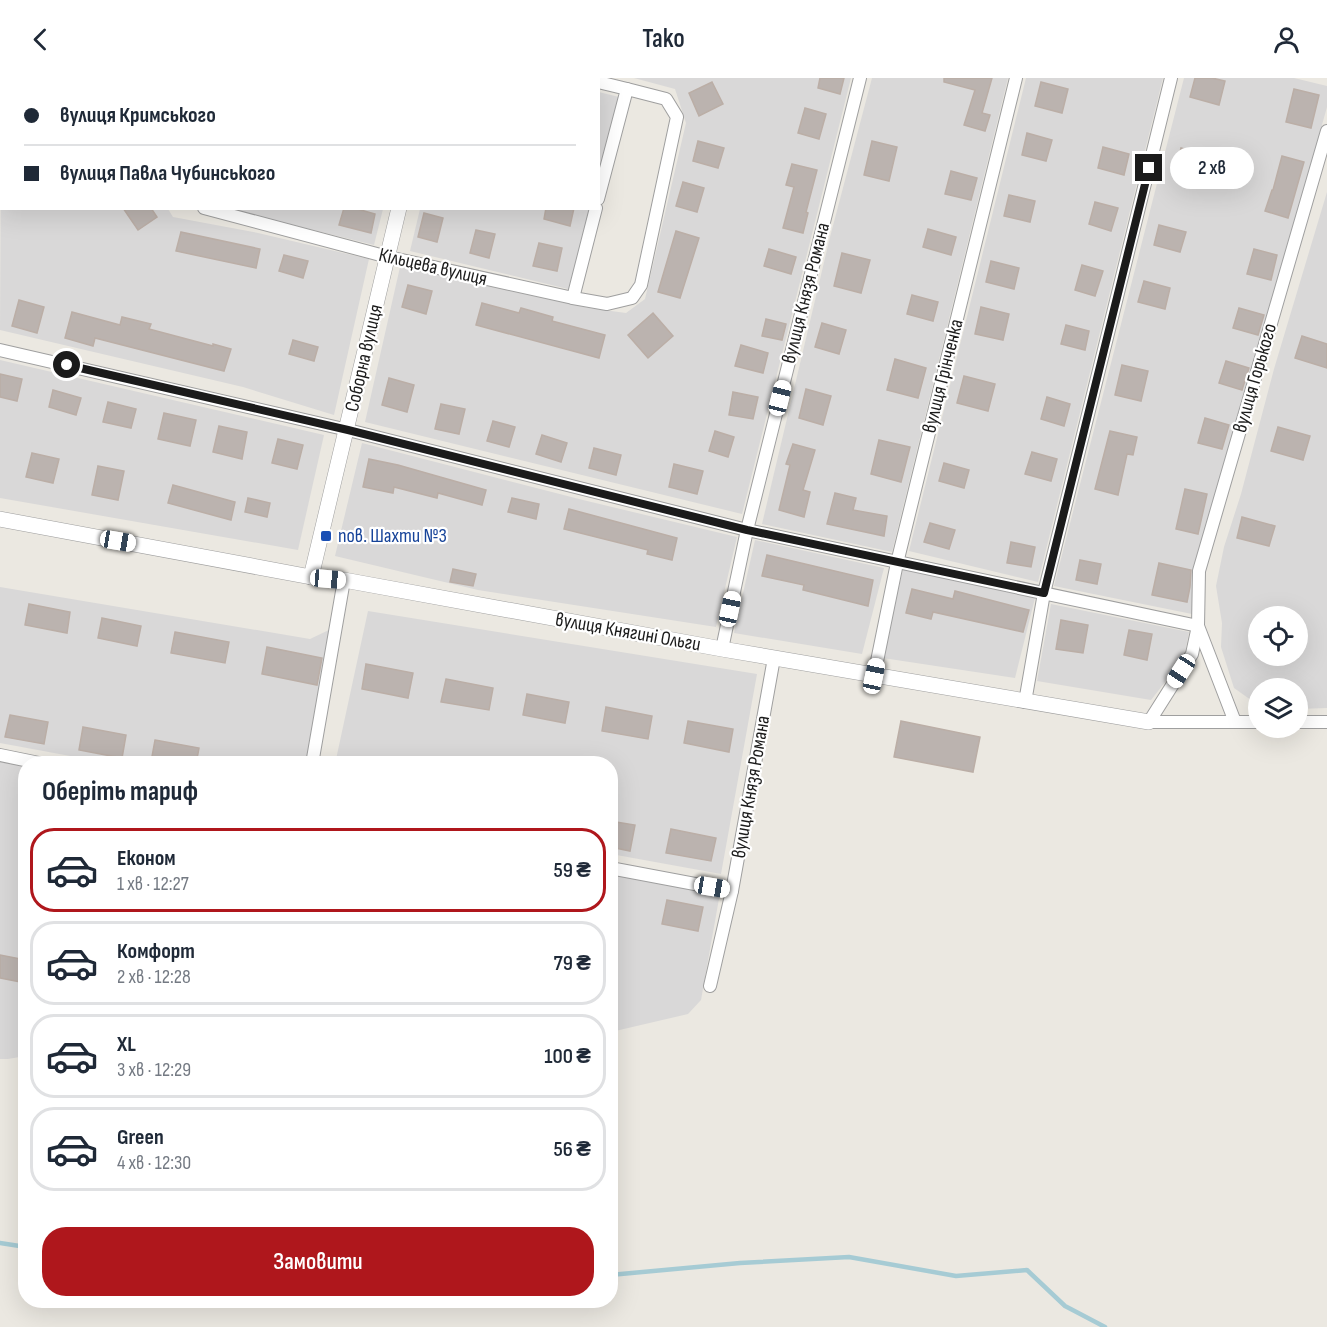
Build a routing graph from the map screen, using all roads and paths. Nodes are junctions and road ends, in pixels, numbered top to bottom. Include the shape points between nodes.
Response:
1 (860, 78) edge
2 (1016, 78) edge
3 (1171, 78) edge
4 (600, 82) edge
5 (627, 89) junction
6 (1327, 131) edge
7 (600, 191) edge
8 (212, 210) edge
9 (399, 210) edge
10 (595, 210) edge
11 (388, 257) junction
12 (573, 298) junction
13 (0, 350) edge
14 (348, 430) junction
15 (0, 519) edge
16 (747, 530) junction
17 (897, 563) junction
18 (311, 577) junction
19 (344, 580) junction
20 (1044, 593) junction
21 (1198, 626) junction
22 (722, 649) junction
23 (774, 658) junction
24 (874, 676) junction
25 (1025, 702) junction
26 (1149, 722) junction
27 (1235, 722) junction
28 (1248, 722) edge
29 (1308, 722) edge
30 (1327, 722) edge
31 (0, 755) edge
32 (313, 756) edge
33 (18, 759) edge
34 (618, 870) edge
35 (732, 891) junction
36 (710, 986) dead end

1 - 16 street, вулиця Князя Романа
2 - 17 street, вулиця Грінченка
3 - 20 street
4 - 5 street
5 - 7 street
5 - 12 street, Кільцева вулиця via 666,99 677,117 640,285 632,298 607,304
6 - 21 street, вулиця Горького via 1199,571
8 - 11 street, Кільцева вулиця
9 - 11 street, Соборна вулиця
10 - 12 street
11 - 12 street, Кільцева вулиця
11 - 14 street, Соборна вулиця
13 - 14 street
14 - 16 street
14 - 18 street, Соборна вулиця
15 - 18 street, вулиця Княгині Ольги
16 - 17 street
16 - 22 street, вулиця Князя Романа
17 - 20 street
17 - 24 street, вулиця Грінченка
18 - 19 street, вулиця Княгині Ольги
19 - 22 street, вулиця Княгині Ольги
19 - 32 street
20 - 21 street
20 - 25 street
21 - 26 street via 1192,654
21 - 27 street
22 - 23 street, вулиця Княгині Ольги
23 - 24 street, вулиця Княгині Ольги
23 - 35 street, вулиця Князя Романа
24 - 25 street, вулиця Княгині Ольги
25 - 26 street, вулиця Княгині Ольги
26 - 27 street, вулиця Княгині Ольги
27 - 28 street, вулиця Княгині Ольги
29 - 30 street
31 - 33 street
34 - 35 street
35 - 36 street, вулиця Князя Романа

